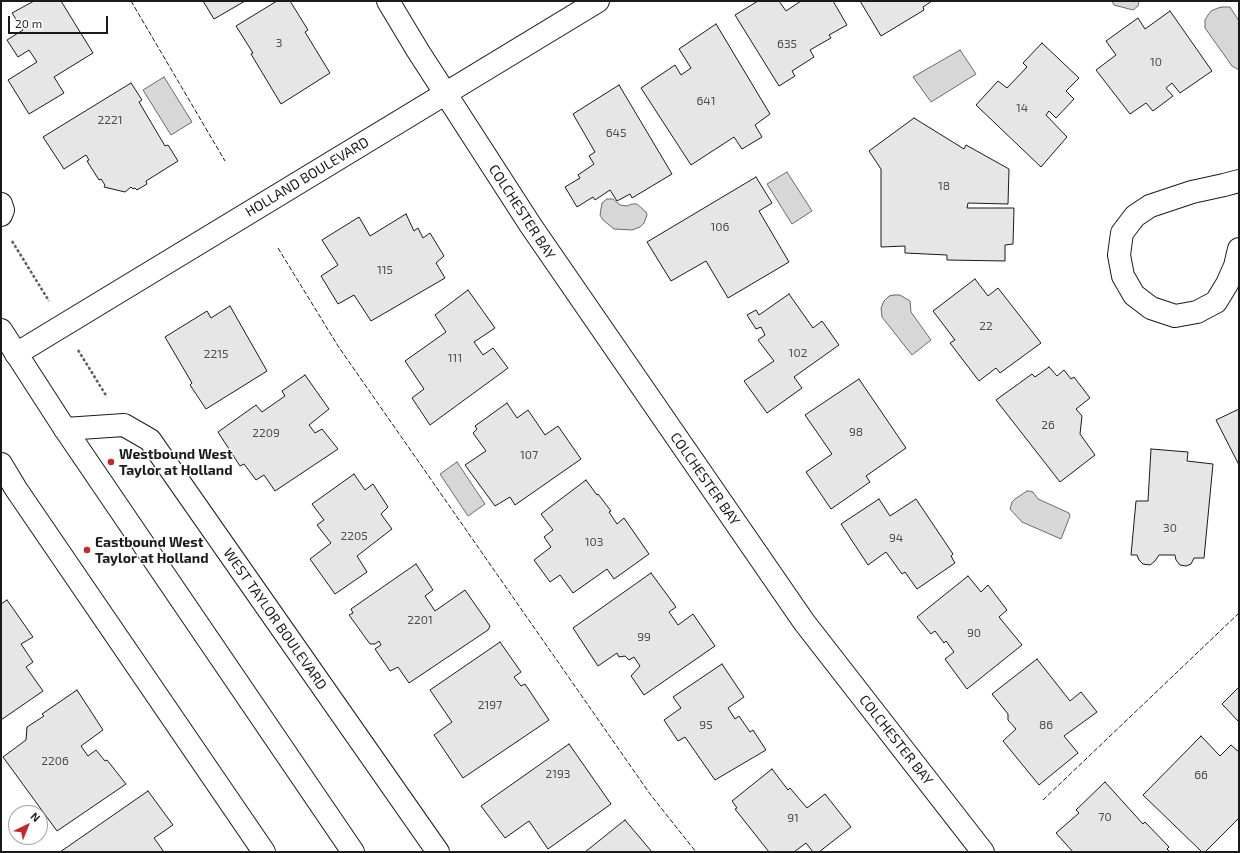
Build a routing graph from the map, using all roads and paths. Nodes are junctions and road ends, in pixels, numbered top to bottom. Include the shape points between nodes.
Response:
1 (388, 1) edge
2 (598, 1) edge
3 (446, 93) junction
4 (1239, 181) edge
5 (1, 204) edge
6 (1, 215) edge
7 (1239, 249) edge
8 (1, 330) edge
9 (16, 354) junction
10 (65, 429) junction
11 (1, 464) edge
12 (264, 852) edge
13 (353, 852) edge
14 (438, 852) edge
15 (983, 852) edge

1 - 3 street, COLCHESTER BAY
2 - 3 street, HOLLAND BOULEVARD
3 - 9 street, HOLLAND BOULEVARD
3 - 15 street, COLCHESTER BAY via 531,226 804,622
4 - 7 street via 1192,192 1150,206 1135,216 1122,233 1119,255 1123,276 1134,295 1151,308 1176,316 1197,312 1216,302 1235,266
5 - 6 street
8 - 9 street
9 - 10 street
10 - 13 street
10 - 14 street, WEST TAYLOR BOULEVARD via 124,426 150,440
11 - 12 street

